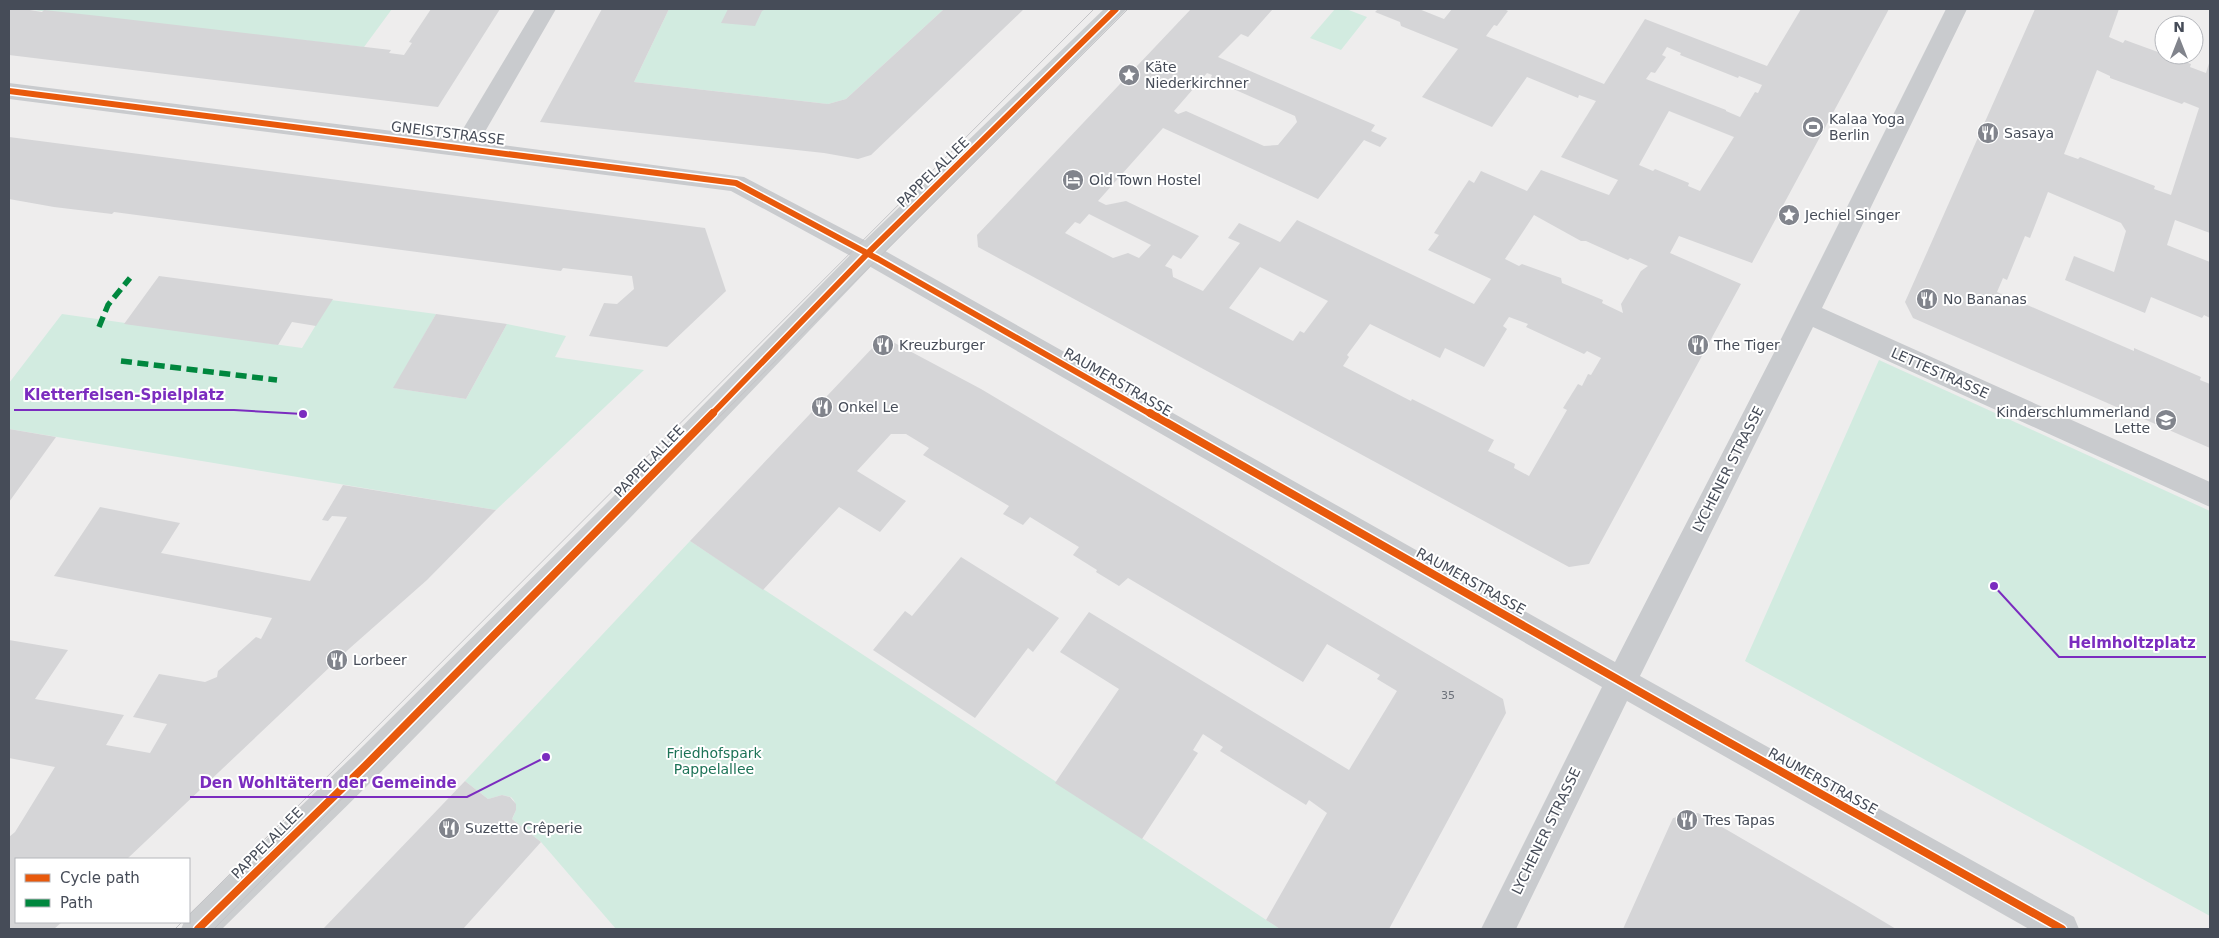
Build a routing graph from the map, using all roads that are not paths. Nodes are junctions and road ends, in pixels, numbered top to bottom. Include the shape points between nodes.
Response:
1 (545, 9) edge
2 (1116, 9) edge
3 (1957, 9) edge
4 (9, 91) edge
5 (464, 148) junction
6 (868, 253) junction
7 (1807, 313) junction
8 (2210, 496) edge
9 (1621, 681) junction
10 (198, 929) edge
11 (1498, 929) edge
12 (2062, 929) edge

1 - 5 street
2 - 6 street, PAPPELALLEE
3 - 7 street, LYCHENER STRASSE
4 - 5 street, GNEISTSTRASSE
5 - 6 street, GNEISTSTRASSE via 736,183
6 - 9 street, RAUMERSTRASSE
6 - 10 street, PAPPELALLEE via 599,530
7 - 8 street, LETTESTRASSE
7 - 9 street, LYCHENER STRASSE
9 - 11 street, LYCHENER STRASSE
9 - 12 street, RAUMERSTRASSE

